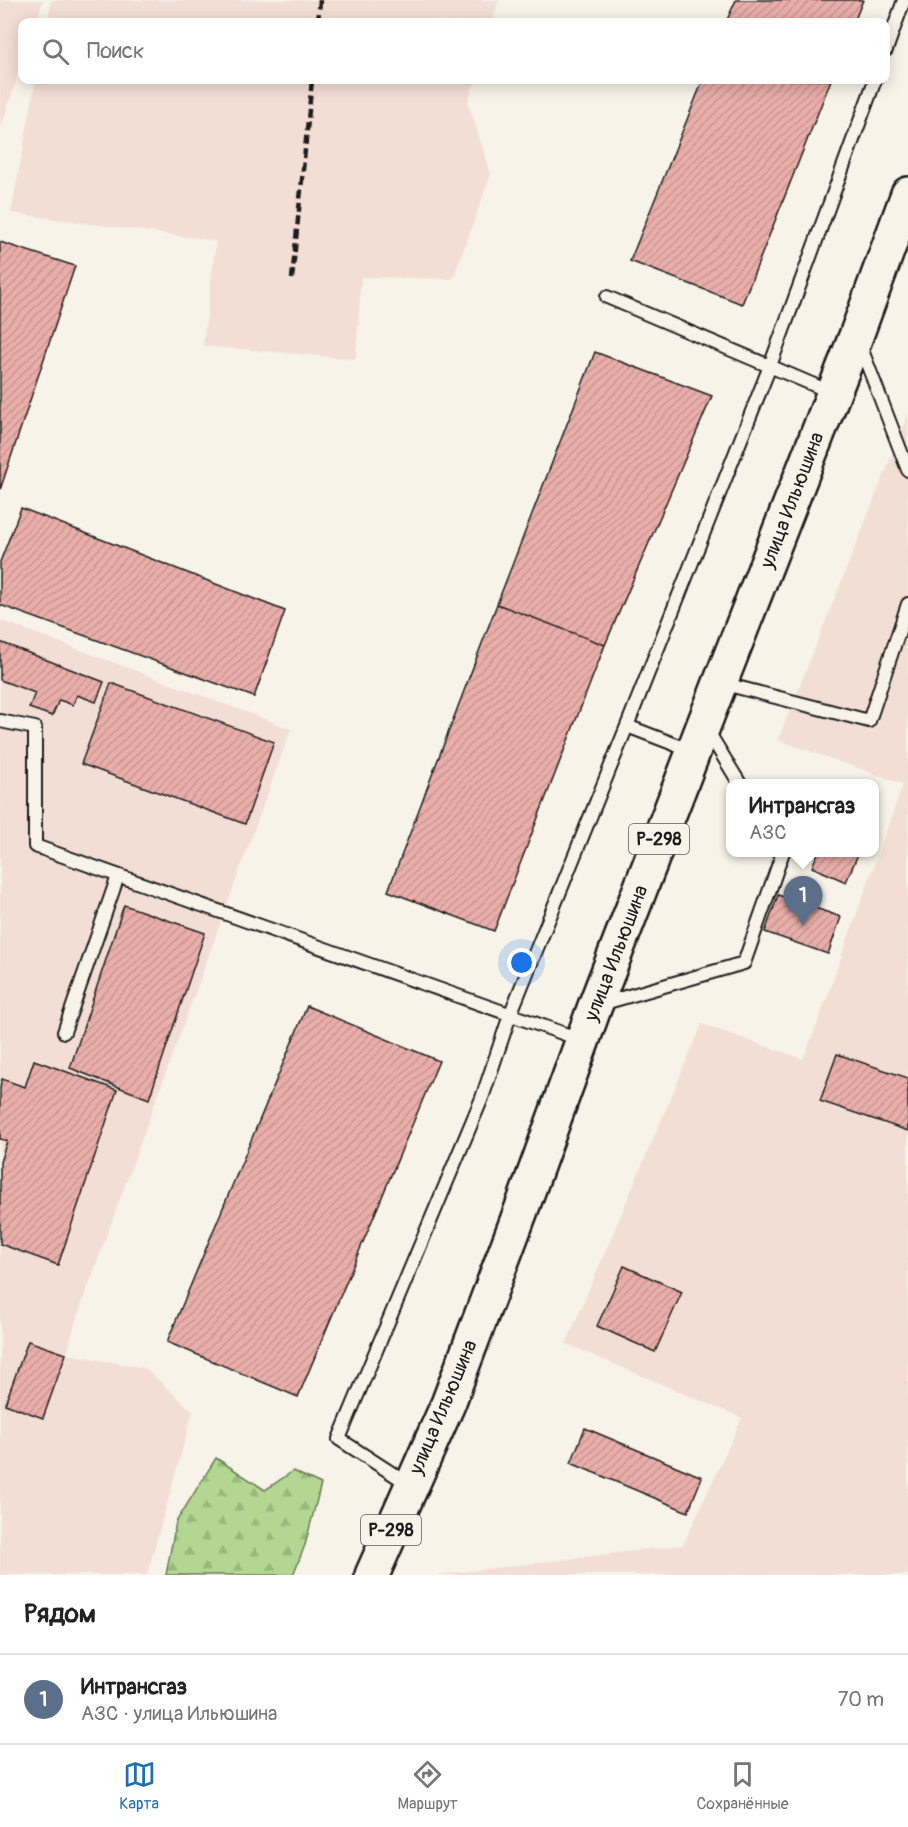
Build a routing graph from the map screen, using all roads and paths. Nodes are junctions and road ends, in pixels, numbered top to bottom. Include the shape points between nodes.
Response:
1 (904, 0) edge
2 (890, 37) edge
3 (874, 84) edge
4 (908, 194) edge
5 (607, 297) dead end
6 (856, 336) junction
7 (770, 366) junction
8 (834, 393) junction
9 (908, 470) edge
10 (908, 604) edge
11 (720, 683) junction
12 (0, 721) edge
13 (627, 726) junction
14 (698, 738) junction
15 (736, 779) edge
16 (781, 857) edge
17 (118, 876) junction
18 (595, 1006) junction
19 (510, 1015) junction
20 (64, 1032) dead end
21 (584, 1041) junction
22 (411, 1485) junction
23 (372, 1575) edge

1 - 2 lane
3 - 7 lane
4 - 6 highway, улица Ильюшина / Р-298
5 - 7 lane
6 - 8 highway, улица Ильюшина / Р-298
6 - 9 lane
7 - 8 lane
7 - 13 lane
8 - 11 highway, улица Ильюшина / Р-298
10 - 11 lane via 869,721
11 - 14 highway, улица Ильюшина / Р-298
12 - 17 lane via 35,728 35,846
13 - 14 lane
13 - 19 lane
14 - 15 lane
14 - 18 highway, улица Ильюшина / Р-298
16 - 18 lane via 744,963
17 - 19 lane
17 - 20 lane
18 - 21 highway, улица Ильюшина / Р-298
19 - 21 lane
19 - 22 lane via 482,1098 339,1439
21 - 22 highway, улица Ильюшина / Р-298 via 448,1404
22 - 23 highway, улица Ильюшина / Р-298

